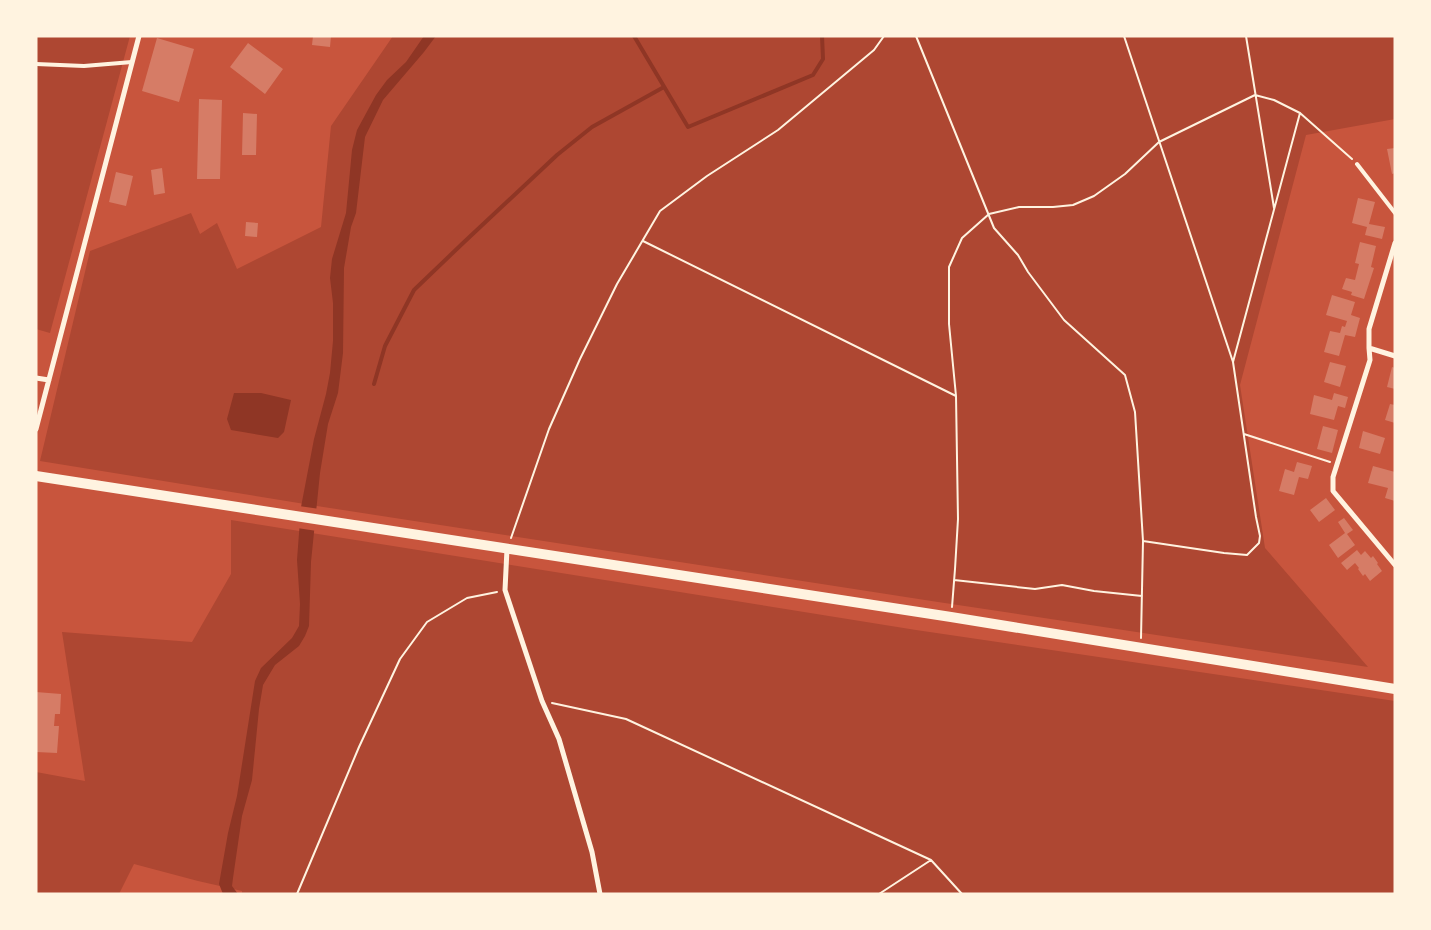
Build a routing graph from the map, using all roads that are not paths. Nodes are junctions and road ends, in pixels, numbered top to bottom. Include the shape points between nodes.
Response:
1 (139, 36) edge
2 (132, 62) junction
3 (36, 64) edge
4 (1357, 164) road end
5 (1395, 213) edge
6 (1395, 243) edge
7 (1369, 348) junction
8 (1395, 356) edge
9 (36, 378) edge
10 (49, 380) junction
11 (36, 429) edge
12 (36, 476) edge
13 (507, 549) junction
14 (1395, 565) edge
15 (1395, 689) edge
16 (600, 894) edge

1 - 2 street
2 - 3 lane via 84,66
2 - 10 street
4 - 5 lane
6 - 7 street via 1369,329
7 - 8 street
7 - 14 street via 1370,360 1333,477 1333,491
9 - 10 street
10 - 11 street
12 - 13 main road
13 - 15 main road
13 - 16 street via 505,590 542,701 560,740 592,852

